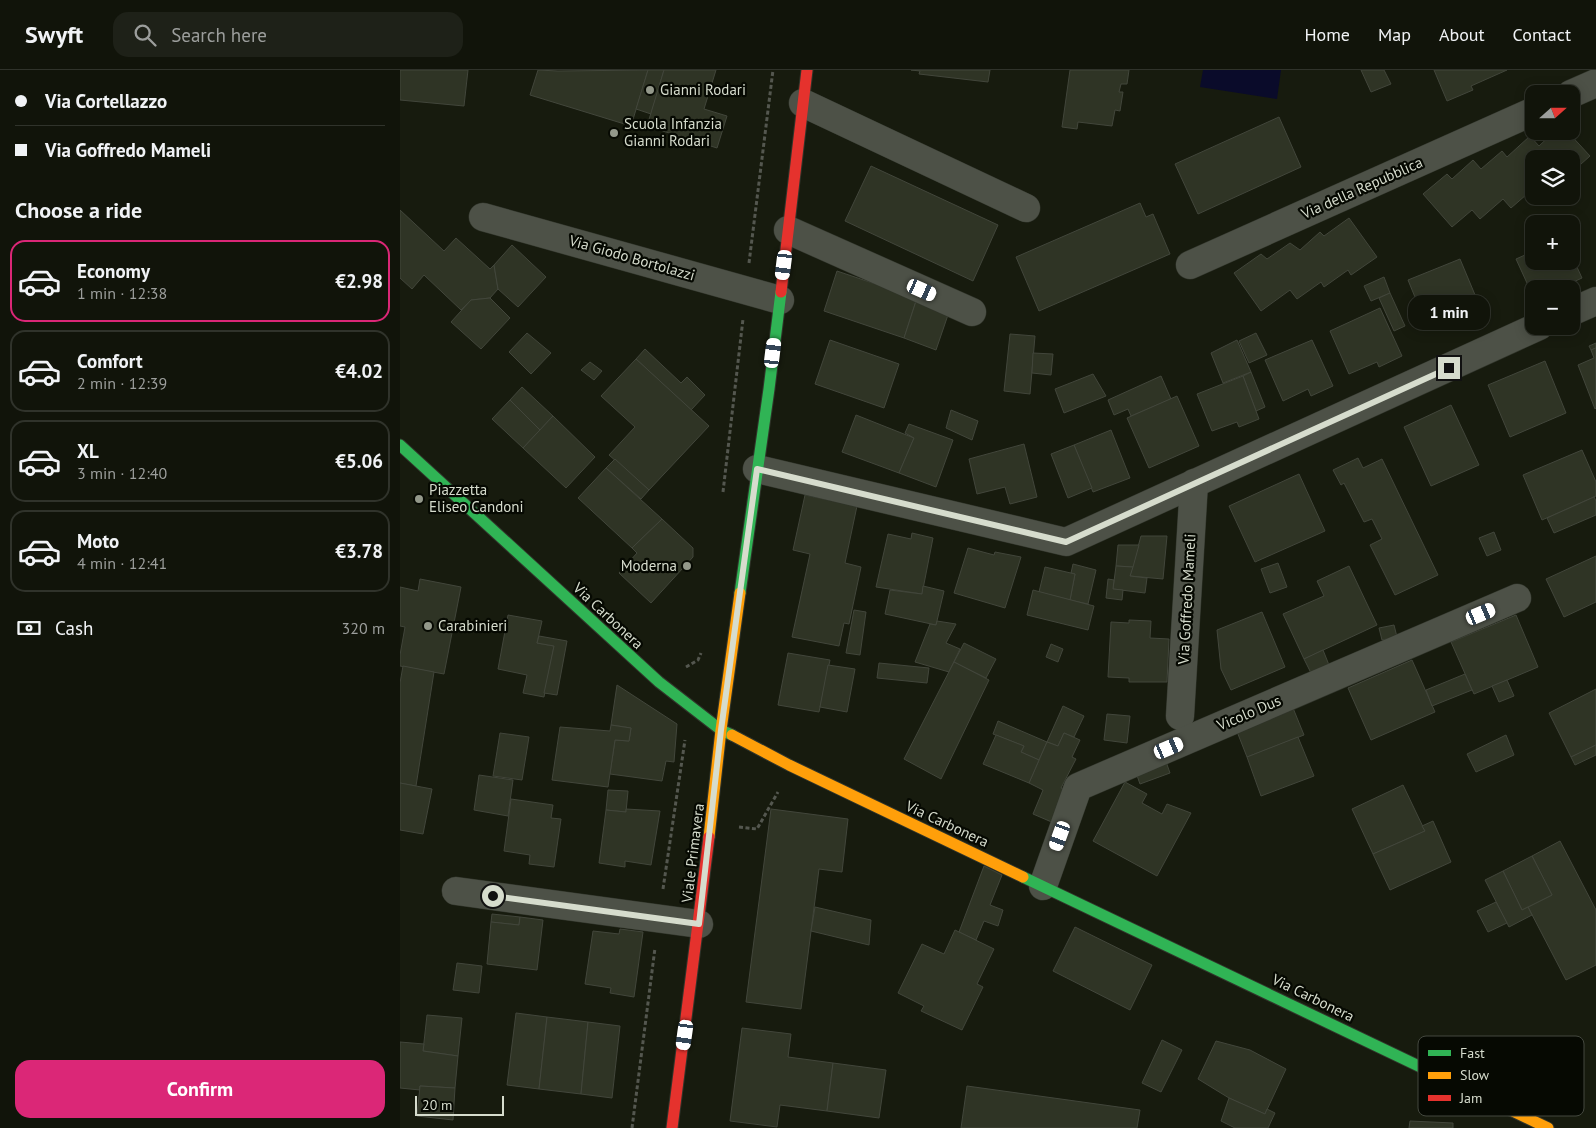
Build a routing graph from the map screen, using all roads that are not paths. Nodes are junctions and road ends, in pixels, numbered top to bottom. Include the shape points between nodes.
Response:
1 (807, 70) edge
2 (1596, 83) edge
3 (1580, 90) edge
4 (803, 103) junction
5 (1525, 115) edge
6 (1026, 208) dead end
7 (483, 217) dead end
8 (788, 230) junction
9 (1190, 265) dead end
10 (780, 300) junction
11 (1596, 300) edge
12 (1580, 308) edge
13 (972, 312) dead end
14 (1525, 333) edge
15 (400, 445) edge
16 (757, 469) junction
17 (1194, 483) junction
18 (1517, 598) dead end
19 (1180, 716) dead end
20 (721, 730) junction
21 (1043, 886) junction
22 (456, 891) dead end
23 (699, 924) junction
24 (1418, 1066) edge
25 (1523, 1116) edge
26 (672, 1128) edge
27 (1548, 1128) edge

1 - 4 street
2 - 3 street
4 - 6 street
4 - 8 street
5 - 9 street, Via della Repubblica
7 - 10 street, Via Giodo Bortolazzi
8 - 10 street
8 - 13 street
10 - 16 street
11 - 12 street
14 - 17 street
15 - 20 street, Via Carbonera via 658,682
16 - 17 street via 1066,542
16 - 20 street
17 - 19 street, Via Goffredo Mameli
18 - 21 street, Vicolo Dus via 1078,787
20 - 21 street, Via Carbonera
20 - 23 street, Viale Primavera
21 - 24 street, Via Carbonera
22 - 23 street
23 - 26 street, Viale Primavera
25 - 27 street, Via Carbonera

